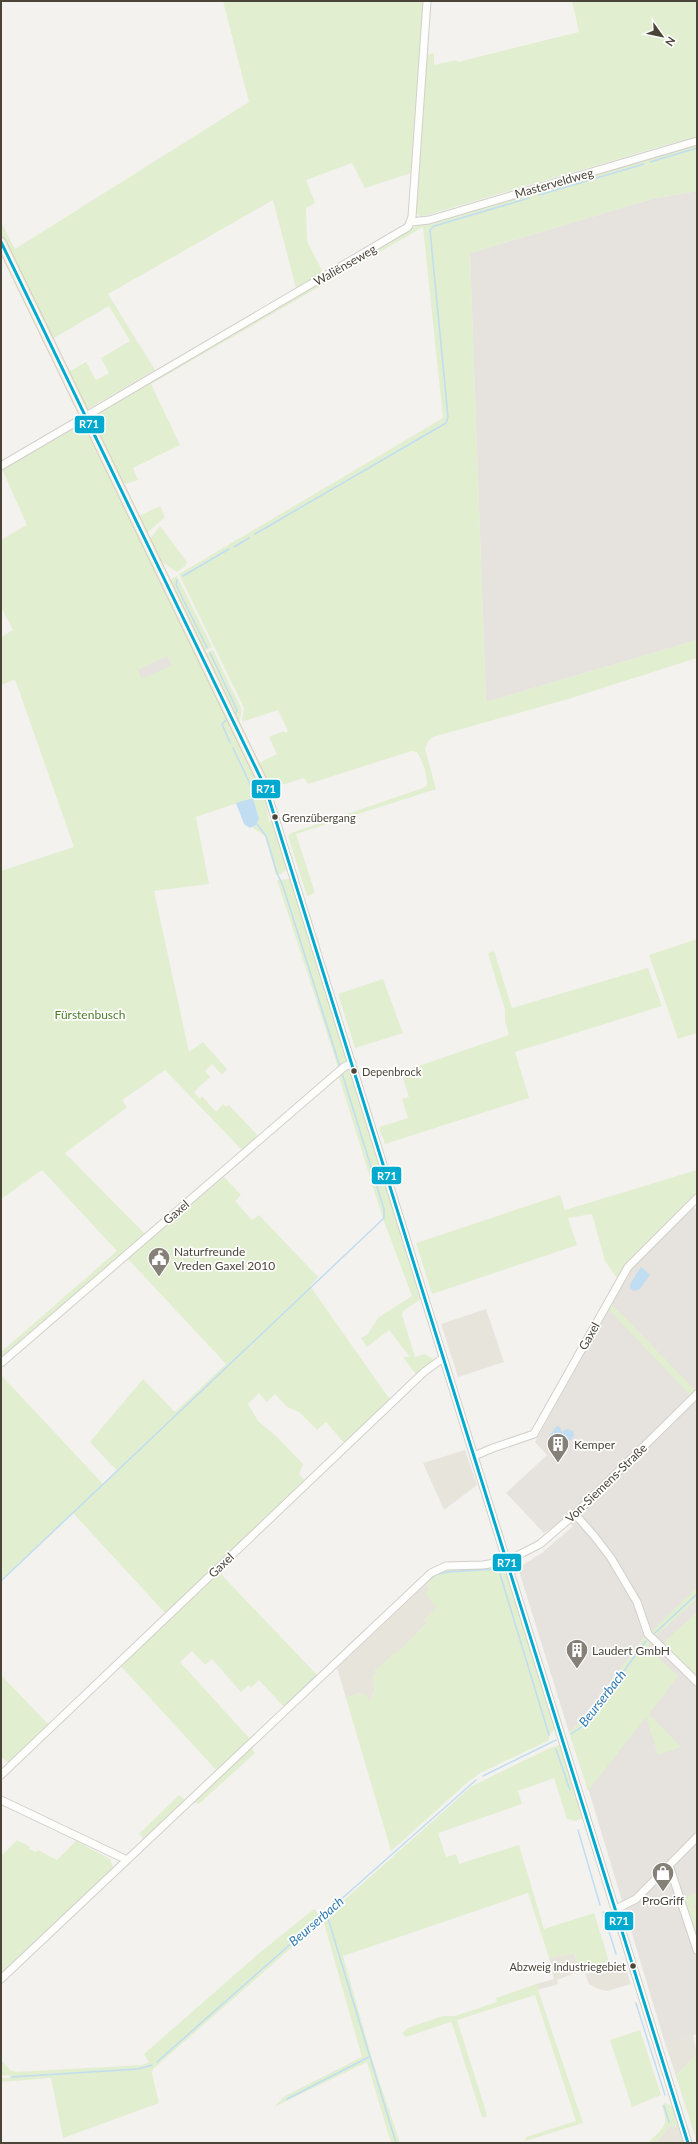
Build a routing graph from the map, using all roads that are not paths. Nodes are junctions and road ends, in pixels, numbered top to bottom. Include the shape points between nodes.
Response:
1 (427, 1) edge
2 (697, 141) edge
3 (411, 222) junction
4 (1, 242) edge
5 (85, 417) junction
6 (1, 466) edge
7 (266, 789) joint
8 (352, 1063) junction
9 (697, 1198) edge
10 (443, 1358) junction
11 (1, 1363) edge
12 (697, 1394) edge
13 (474, 1456) junction
14 (575, 1514) junction
15 (507, 1561) junction
16 (697, 1682) edge
17 (1, 1775) edge
18 (1, 1800) edge
19 (697, 1837) edge
20 (127, 1860) junction
21 (669, 1865) junction
22 (616, 1910) junction
23 (697, 1950) edge
24 (1, 1979) edge
25 (688, 2143) edge

1 - 3 street
2 - 3 street, Masterveldweg via 429,220
3 - 5 street, Waliënseweg via 405,230
4 - 5 main road
5 - 6 street, Waliënseweg
5 - 7 main road
7 - 8 street
8 - 10 street
8 - 11 street, Gaxel via 344,1066
9 - 13 street, Gaxel via 628,1267 534,1434
10 - 13 street
10 - 17 street, Gaxel via 424,1372
12 - 14 street, Von-Siemens-Straße
13 - 15 street
14 - 15 street, Von-Siemens-Straße via 540,1544
14 - 16 street via 617,1568 636,1602 648,1634
15 - 20 street, Von-Siemens-Straße via 483,1565 446,1566 430,1573
15 - 22 street
18 - 20 street
19 - 21 street
20 - 24 street, Von-Siemens-Straße
21 - 22 street via 636,1899
21 - 23 street
22 - 25 street

